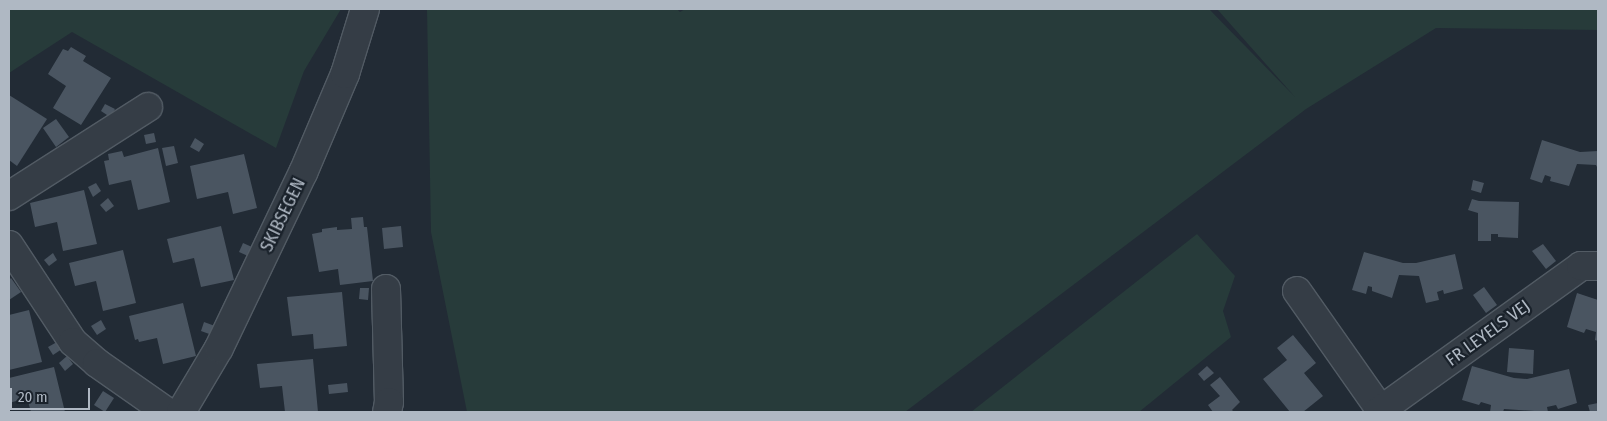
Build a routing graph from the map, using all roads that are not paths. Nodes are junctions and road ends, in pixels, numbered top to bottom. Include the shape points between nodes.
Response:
1 (365, 9) edge
2 (148, 107) dead end
3 (9, 196) edge
4 (9, 245) edge
5 (1598, 266) edge
6 (386, 289) dead end
7 (1297, 291) dead end
8 (168, 412) edge
9 (181, 412) edge
10 (387, 412) edge
11 (1380, 412) edge

1 - 9 street, SKIBSEGEN via 345,74 304,173 219,348
2 - 3 street
4 - 8 street via 73,342 96,363
5 - 11 street, FR LEYELS VEJ via 1581,266
6 - 10 street
7 - 11 street, FR LEYELS VEJ

